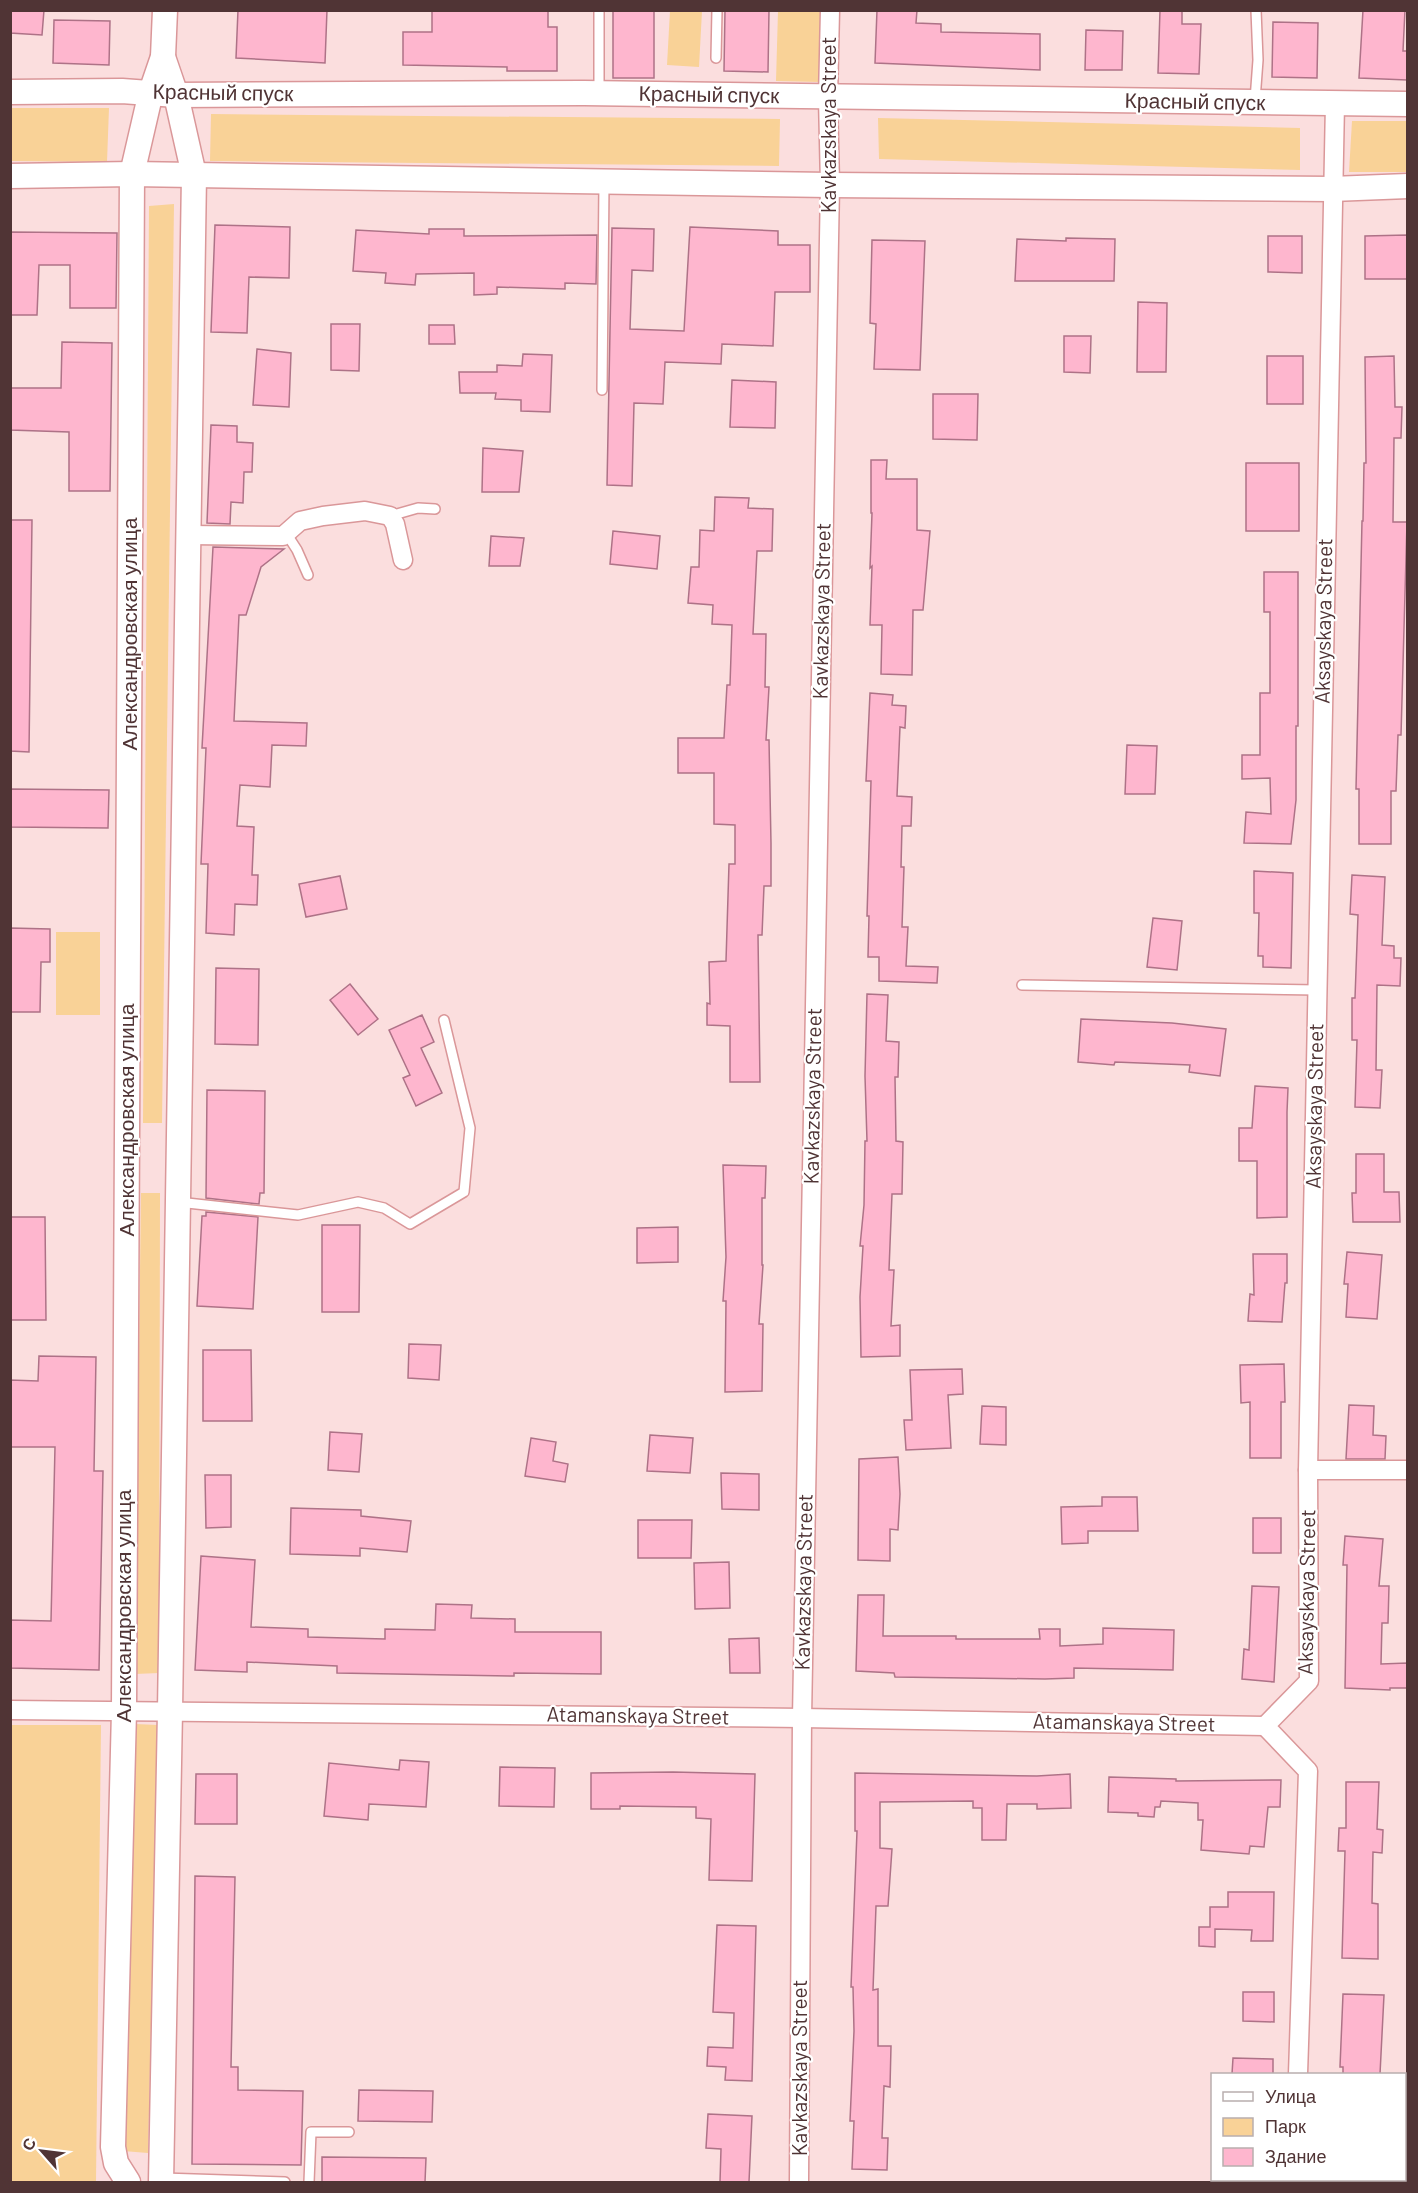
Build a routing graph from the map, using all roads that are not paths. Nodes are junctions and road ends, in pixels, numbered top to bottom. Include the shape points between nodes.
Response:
1 (165, 10) edge
2 (599, 10) edge
3 (717, 10) edge
4 (830, 10) edge
5 (1256, 10) edge
6 (163, 57) junction
7 (716, 58) dead end
8 (10, 92) edge
9 (151, 92) junction
10 (599, 93) junction
11 (176, 95) junction
12 (828, 98) junction
13 (1254, 102) junction
14 (1335, 103) junction
15 (1407, 104) edge
16 (132, 174) junction
17 (194, 175) junction
18 (10, 176) edge
19 (604, 181) junction
20 (830, 185) junction
21 (1407, 186) edge
22 (1332, 189) junction
23 (602, 390) dead end
24 (435, 509) dead end
25 (390, 516) junction
26 (286, 533) junction
27 (188, 535) junction
28 (403, 560) dead end
29 (309, 575) dead end
30 (1022, 985) dead end
31 (1317, 990) junction
32 (444, 1020) dead end
33 (178, 1202) junction
34 (1308, 1470) junction
35 (1407, 1470) edge
36 (10, 1710) edge
37 (124, 1711) junction
38 (170, 1711) junction
39 (802, 1718) junction
40 (1265, 1726) junction
41 (1298, 2073) edge
42 (349, 2132) dead end
43 (161, 2180) edge
44 (128, 2182) edge
45 (285, 2182) edge
46 (309, 2182) edge
47 (799, 2182) edge

1 - 6 street, Александровская улица
2 - 10 lane
3 - 7 lane
4 - 12 street, Kavkazskaya Street
5 - 13 lane via 1258,60
6 - 9 street, Александровская улица
6 - 11 street, Александровская улица
8 - 9 street, Красный спуск
9 - 11 street, Красный спуск
9 - 16 street, Александровская улица
10 - 11 street, Красный спуск
10 - 12 street, Красный спуск
11 - 17 street, Александровская улица
12 - 13 street, Красный спуск
12 - 20 street, Kavkazskaya Street
13 - 14 street, Красный спуск
14 - 15 street, Красный спуск
14 - 22 street, Aksayskaya Street
16 - 17 street
16 - 18 street
16 - 37 street, Александровская улица
17 - 19 street
17 - 27 street, Александровская улица
19 - 20 street
19 - 23 lane
20 - 22 street
20 - 39 street, Kavkazskaya Street
21 - 22 street
22 - 31 street, Aksayskaya Street
24 - 25 lane via 418,508
25 - 26 street via 365,511 323,516 300,520
25 - 28 street
26 - 27 street
26 - 29 lane
27 - 33 street, Александровская улица
30 - 31 lane
31 - 34 street, Aksayskaya Street
32 - 33 lane via 470,1128 464,1192 410,1224 384,1208 358,1202 298,1215
33 - 38 street, Александровская улица
34 - 35 street
34 - 40 street, Aksayskaya Street via 1310,1681
36 - 37 street, Atamanskaya Street
37 - 38 street, Atamanskaya Street
37 - 44 street, Александровская улица via 113,2147 116,2163
38 - 39 street, Atamanskaya Street
38 - 43 street, Александровская улица
39 - 40 street, Atamanskaya Street
39 - 47 street, Kavkazskaya Street
40 - 41 street via 1308,1771
42 - 46 lane via 311,2132
43 - 45 lane

